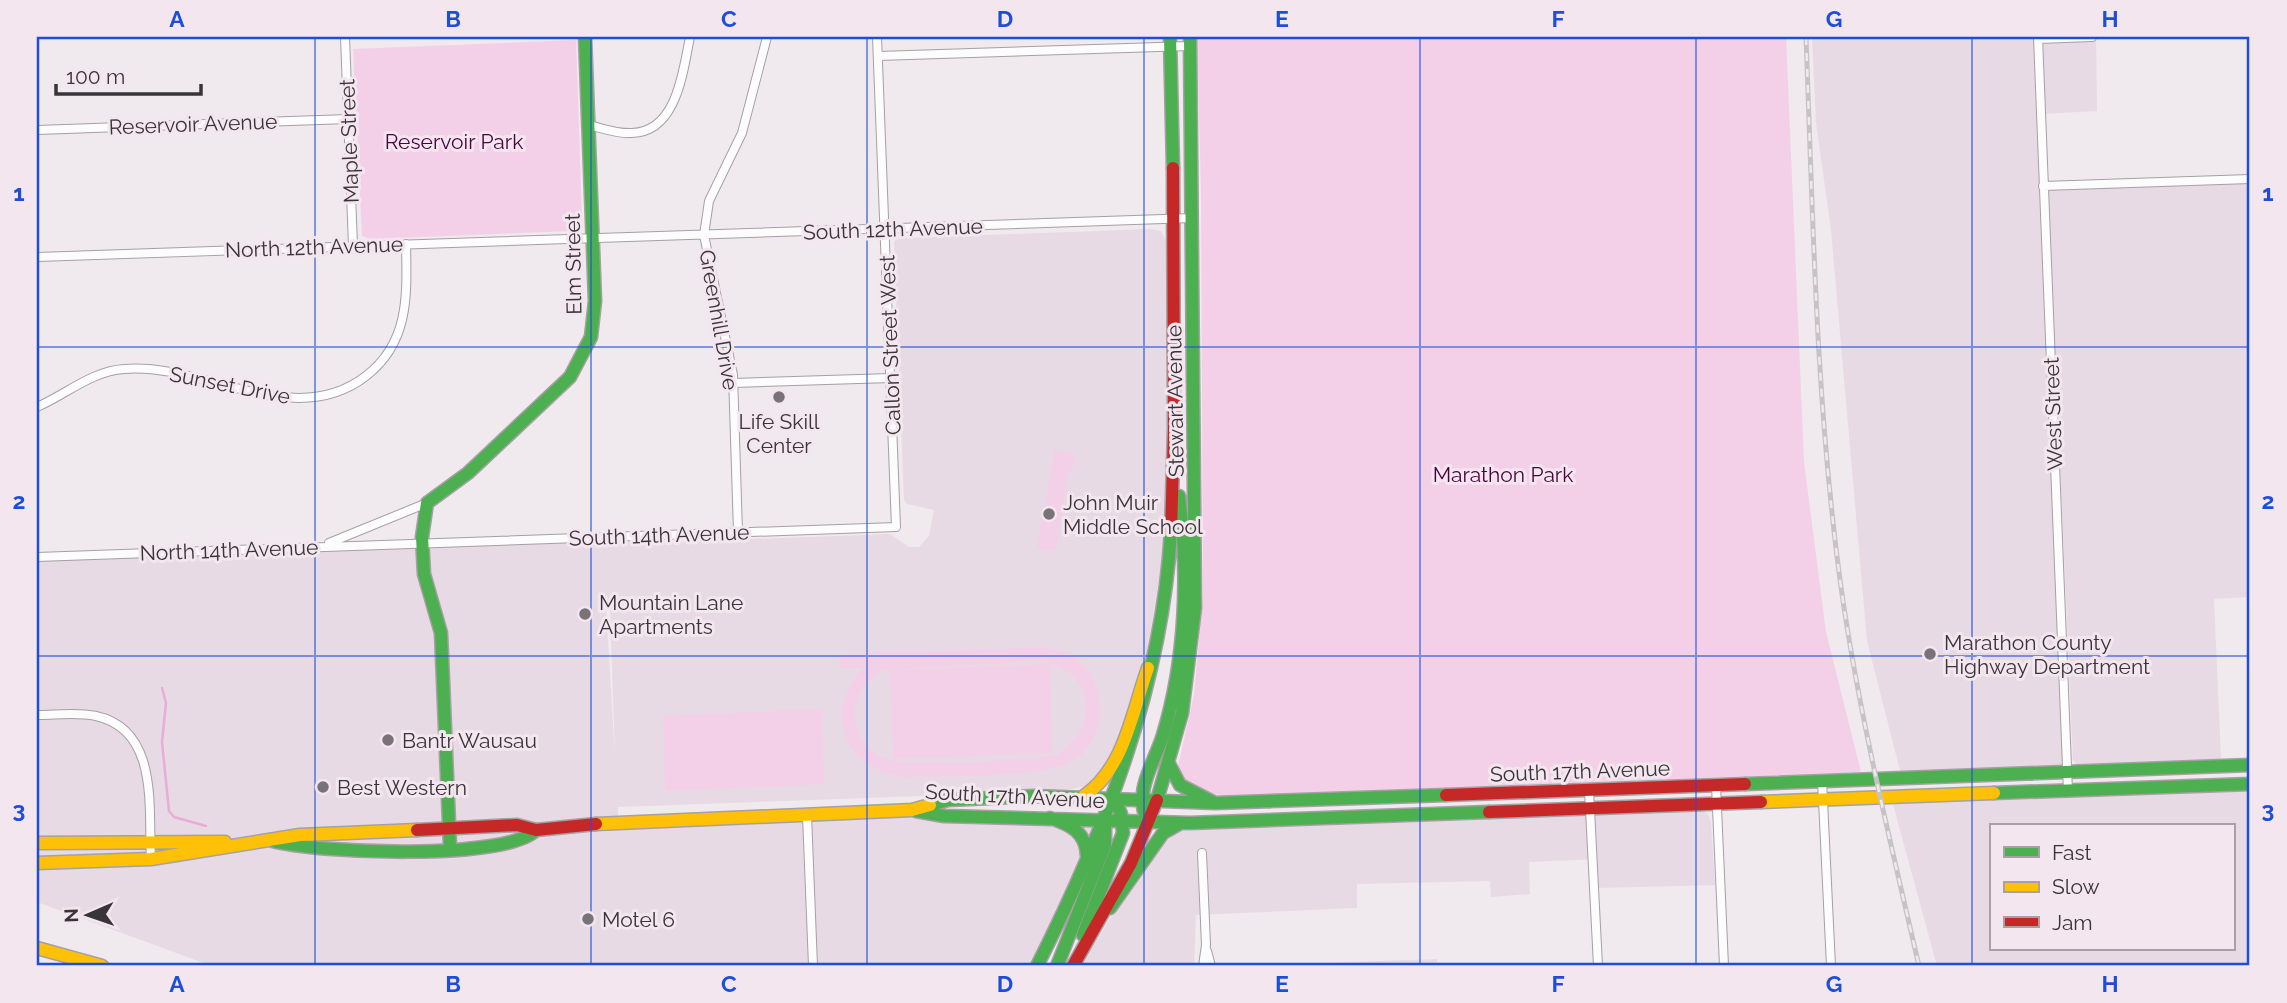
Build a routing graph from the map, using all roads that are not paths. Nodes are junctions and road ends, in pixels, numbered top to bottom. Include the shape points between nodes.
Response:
1 (345, 37) edge
2 (585, 37) edge
3 (690, 37) edge
4 (767, 37) edge
5 (877, 37) edge
6 (2092, 37) edge
7 (2038, 38) edge
8 (1190, 41) edge
9 (1170, 42) edge
10 (878, 56) junction
11 (349, 119) junction
12 (588, 125) junction
13 (37, 130) edge
14 (2250, 178) edge
15 (2043, 186) junction
16 (1193, 218) junction
17 (1174, 219) junction
18 (886, 229) junction
19 (704, 235) junction
20 (592, 239) junction
21 (406, 244) junction
22 (353, 246) junction
23 (37, 257) edge
24 (891, 378) junction
25 (733, 383) junction
26 (37, 407) edge
27 (1174, 469) junction
28 (427, 503) junction
29 (896, 527) joint
30 (738, 532) junction
31 (421, 542) junction
32 (322, 546) junction
33 (37, 557) edge
34 (1156, 648) junction
35 (37, 715) edge
36 (1168, 763) junction
37 (2250, 765) edge
38 (2067, 774) junction
39 (1822, 780) junction
40 (2250, 784) edge
41 (1716, 785) junction
42 (1589, 790) junction
43 (2068, 792) junction
44 (1080, 797) junction
45 (1114, 798) junction
46 (1823, 799) junction
47 (1149, 800) junction
48 (1215, 803) junction
49 (1717, 803) junction
50 (1590, 808) junction
51 (912, 810) junction
52 (807, 815) junction
53 (1050, 818) junction
54 (1105, 820) junction
55 (1123, 821) junction
56 (1148, 821) junction
57 (1190, 822) junction
58 (449, 830) junction
59 (536, 830) junction
60 (273, 841) junction
61 (150, 842) junction
62 (37, 843) edge
63 (239, 843) junction
64 (450, 847) junction
65 (1202, 853) dead end
66 (151, 859) junction
67 (37, 863) edge
68 (1086, 863) junction
69 (1094, 927) junction
70 (1054, 932) junction
71 (1206, 944) junction
72 (41, 947) edge
73 (1075, 962) edge
74 (102, 966) edge
75 (813, 966) edge
76 (1026, 966) edge
77 (1037, 966) edge
78 (1057, 966) edge
79 (1203, 966) edge
80 (1211, 966) edge
81 (1598, 966) edge
82 (1724, 966) edge
83 (1831, 966) edge

1 - 11 street, Maple Street
2 - 12 main road, Elm Street
3 - 12 street via 676,93 657,125 633,133
4 - 19 street, Greenhill Drive via 742,133 709,201
5 - 10 street, Callon Street West
6 - 7 street
7 - 15 street, West Street
8 - 9 street
8 - 16 main road, Stewart Avenue
9 - 10 street
9 - 17 main road, Stewart Avenue
10 - 18 street, Callon Street West
11 - 13 street, Reservoir Avenue
11 - 22 street, Maple Street
12 - 20 main road, Elm Street
14 - 15 street
15 - 38 street, West Street
16 - 17 street, South 12th Avenue
16 - 36 main road, Stewart Avenue via 1196,614 1185,702
17 - 18 street, South 12th Avenue
17 - 27 main road, Stewart Avenue
18 - 19 street, South 12th Avenue
18 - 24 street, Callon Street West
19 - 20 street, South 12th Avenue
19 - 25 street, Greenhill Drive
20 - 21 street, North 12th Avenue
20 - 28 main road, Elm Street via 593,325 582,359 554,396
21 - 22 street, North 12th Avenue
21 - 26 street, Sunset Drive via 407,303 396,339 370,373 341,391 296,398 160,371 121,369 93,377
22 - 23 street, North 12th Avenue
24 - 25 street
24 - 29 street, Callon Street West
25 - 30 street, Greenhill Drive
27 - 34 main road, Stewart Avenue
27 - 47 main road via 1183,531 1177,664
28 - 31 main road
28 - 32 street, Elm Street
29 - 30 street, South 14th Avenue
30 - 31 street, South 14th Avenue
31 - 32 street, North 14th Avenue
31 - 58 main road via 424,574 441,632
32 - 33 street, North 14th Avenue
34 - 44 main road via 1111,768 1100,786
34 - 45 main road, Stewart Avenue
35 - 61 street via 94,715 131,737 146,769
36 - 47 main road, Stewart Avenue
36 - 48 main road via 1181,788
37 - 38 main road, South 17th Avenue
38 - 39 main road, South 17th Avenue
38 - 43 street, West Street
39 - 41 main road, South 17th Avenue
39 - 46 street
40 - 43 main road, South 17th Avenue
41 - 42 main road, South 17th Avenue
41 - 49 street
42 - 48 main road, South 17th Avenue
42 - 50 street
43 - 46 main road, South 17th Avenue
44 - 45 main road, South 17th Avenue
44 - 51 main road, South 17th Avenue via 948,800
45 - 47 main road, South 17th Avenue
45 - 54 main road, Stewart Avenue
45 - 55 main road
46 - 49 main road, South 17th Avenue
46 - 83 street
47 - 48 main road, South 17th Avenue
47 - 56 main road
49 - 50 main road, South 17th Avenue
49 - 82 street
50 - 57 main road, South 17th Avenue
50 - 81 street
51 - 52 main road, South 17th Avenue
51 - 53 main road, South 17th Avenue via 944,817
52 - 59 main road, South 17th Avenue
52 - 75 street
53 - 54 main road, South 17th Avenue
53 - 68 main road via 1080,831 1086,843
54 - 55 main road, South 17th Avenue
54 - 68 main road
54 - 78 main road via 1106,842
55 - 56 main road, South 17th Avenue
55 - 73 main road via 1122,836
56 - 57 main road, South 17th Avenue
56 - 69 main road
57 - 69 main road via 1163,833
58 - 59 main road, South 17th Avenue via 521,825
58 - 60 main road, South 17th Avenue via 300,835
58 - 64 main road
59 - 64 main road, South 17th Avenue via 520,841
60 - 63 main road
60 - 64 main road, South 17th Avenue via 327,851
61 - 62 main road
61 - 63 main road
61 - 66 street
63 - 66 main road
65 - 71 street
66 - 67 main road
68 - 70 main road
69 - 73 main road
70 - 76 main road
70 - 77 main road
71 - 79 street
71 - 80 street
72 - 74 main road

